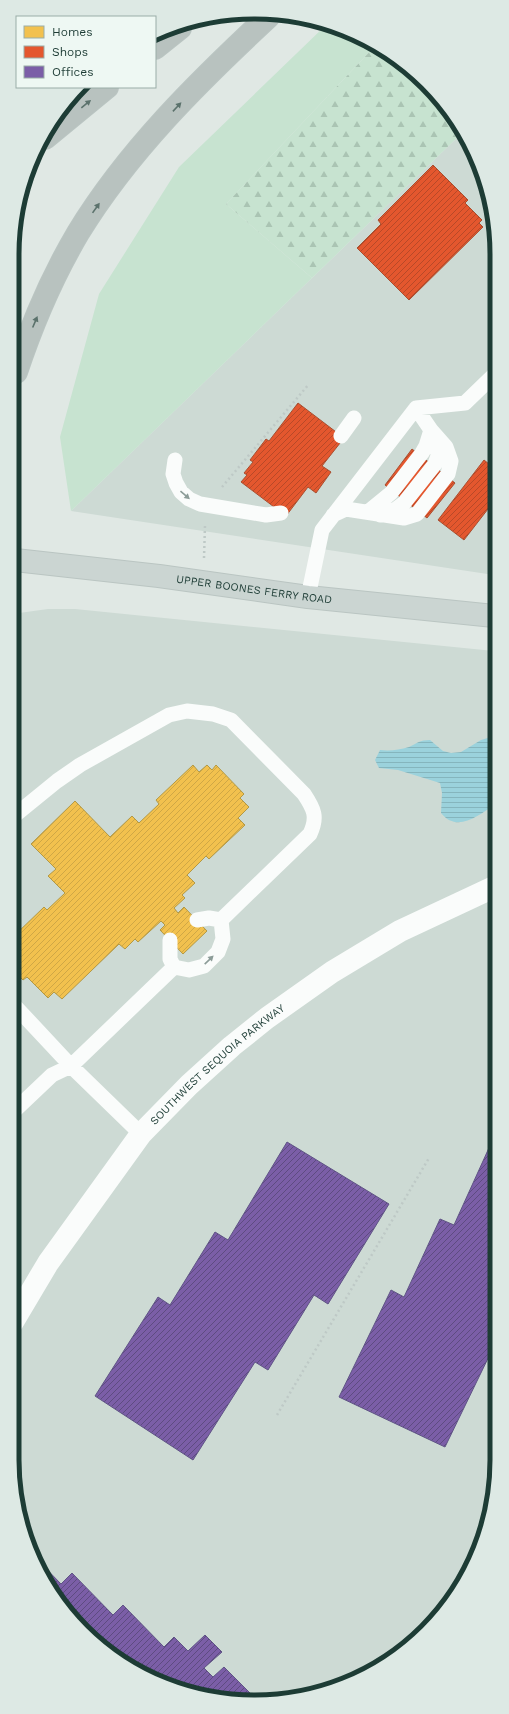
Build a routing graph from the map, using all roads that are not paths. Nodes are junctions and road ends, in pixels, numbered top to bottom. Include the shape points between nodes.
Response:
1 (265, 20) edge
2 (174, 33) edge
3 (156, 47) edge
4 (106, 88) edge
5 (55, 130) edge
6 (19, 364) edge
7 (490, 379) edge
8 (416, 408) junction
9 (354, 418) dead end
10 (431, 430) junction
11 (341, 436) dead end
12 (175, 460) dead end
13 (281, 512) dead end
14 (375, 513) junction
15 (333, 515) junction
16 (19, 560) edge
17 (308, 596) junction
18 (490, 616) edge
19 (19, 812) edge
20 (490, 889) edge
21 (197, 920) dead end
22 (221, 920) junction
23 (170, 940) dead end
24 (174, 967) junction
25 (19, 1010) edge
26 (71, 1066) junction
27 (19, 1106) edge
28 (141, 1134) junction
29 (19, 1311) edge

6 -> 1 highway via 49,288 78,234 123,169 226,56
2 - 3 highway
5 -> 4 highway
7 - 8 lane via 465,403
8 - 10 lane
8 - 15 lane
9 - 11 lane
10 - 14 lane via 426,446
10 - 14 lane via 446,448 451,461 448,474 417,514 404,518
12 -> 13 lane via 173,474 181,492 189,499 209,506 266,515
14 - 15 lane via 346,509
15 - 17 lane via 322,530
16 - 17 main road, UPPER BOONES FERRY ROAD
17 - 18 main road, UPPER BOONES FERRY ROAD
19 - 22 lane via 80,765 169,715 187,711 213,714 231,720 304,794 312,807 315,823 310,834
20 - 28 street, SOUTHWEST SEQUOIA PARKWAY via 400,931 332,972 232,1046
21 - 22 lane
24 -> 22 lane via 188,970 204,966 218,952 223,939
23 - 24 lane via 170,959
24 - 26 lane
25 - 26 lane
26 - 27 lane via 52,1075
26 - 28 lane
28 - 29 street, SOUTHWEST SEQUOIA PARKWAY via 48,1263

